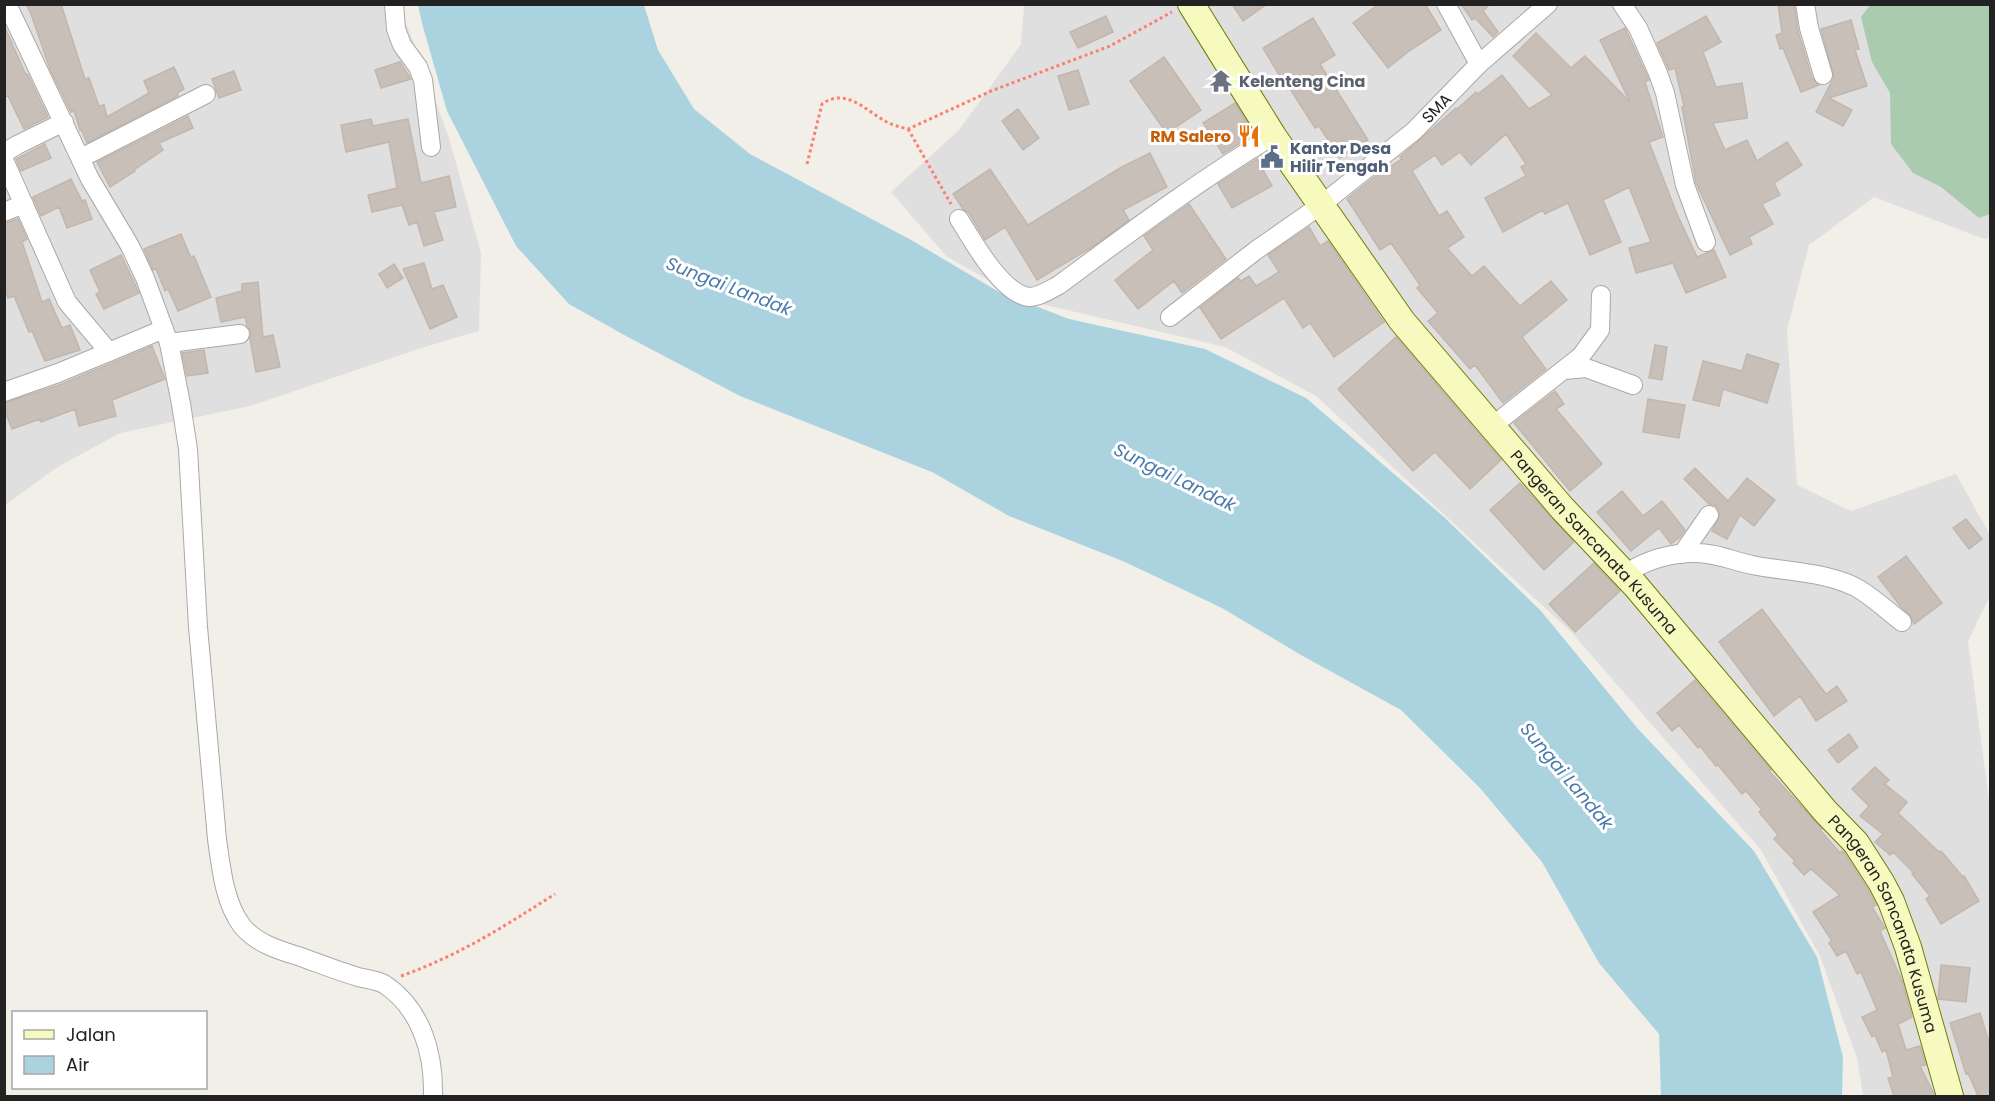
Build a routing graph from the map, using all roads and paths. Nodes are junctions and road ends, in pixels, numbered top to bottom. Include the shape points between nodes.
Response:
1 (7, 4) edge
2 (394, 4) edge
3 (1446, 4) edge
4 (1548, 4) edge
5 (1622, 4) edge
6 (1805, 4) edge
7 (1182, 8) edge
8 (1479, 64) junction
9 (1823, 75) dead end
10 (206, 94) dead end
11 (64, 122) junction
12 (908, 129) junction
13 (1273, 136) junction
14 (431, 147) dead end
15 (4, 153) edge
16 (81, 158) junction
17 (4, 160) edge
18 (807, 164) dead end
19 (24, 204) junction
20 (1321, 205) junction
21 (4, 212) edge
22 (959, 219) joint
23 (1706, 242) dead end
24 (1601, 295) dead end
25 (1170, 317) dead end
26 (240, 334) dead end
27 (166, 336) junction
28 (109, 352) junction
29 (1564, 370) junction
30 (1633, 385) dead end
31 (4, 392) edge
32 (1491, 427) junction
33 (1709, 515) dead end
34 (1682, 554) junction
35 (1630, 580) junction
36 (1902, 622) dead end
37 (555, 894) dead end
38 (383, 983) junction
39 (433, 1096) edge
40 (1950, 1096) edge

1 - 11 street
2 - 14 street via 402,45 423,80
3 - 8 street
4 - 8 street, SMA
5 - 23 street via 1638,28 1658,73 1680,168
6 - 9 street
7 - 12 path via 1110,46 991,91
7 - 13 street, Pangeran Sancanata Kusuma
8 - 20 street, SMA via 1414,131
10 - 16 street
11 - 15 street
11 - 16 street
12 - 18 path via 887,123 848,99 834,98 822,105
12 - 22 path
13 - 20 street, Pangeran Sancanata Kusuma
13 - 22 street via 1222,166 1040,295 1029,297 1002,280
16 - 27 street via 130,246
17 - 19 street
19 - 21 street
19 - 28 street via 67,302
20 - 25 street, SMA
20 - 32 street, Pangeran Sancanata Kusuma via 1402,321
24 - 29 street via 1602,322 1598,335
26 - 27 street
27 - 28 street
27 - 38 street via 188,449 209,769 221,870 233,908 249,933 271,947
28 - 31 street
29 - 30 street via 1586,368
29 - 32 street
32 - 35 street, Pangeran Sancanata Kusuma
33 - 34 street
34 - 35 street via 1639,565
34 - 36 street via 1696,552 1822,576 1862,590
35 - 40 street, Pangeran Sancanata Kusuma via 1776,755 1856,843 1876,873 1908,948
37 - 38 path via 477,943 438,963
38 - 39 street via 402,999 424,1036 431,1060

